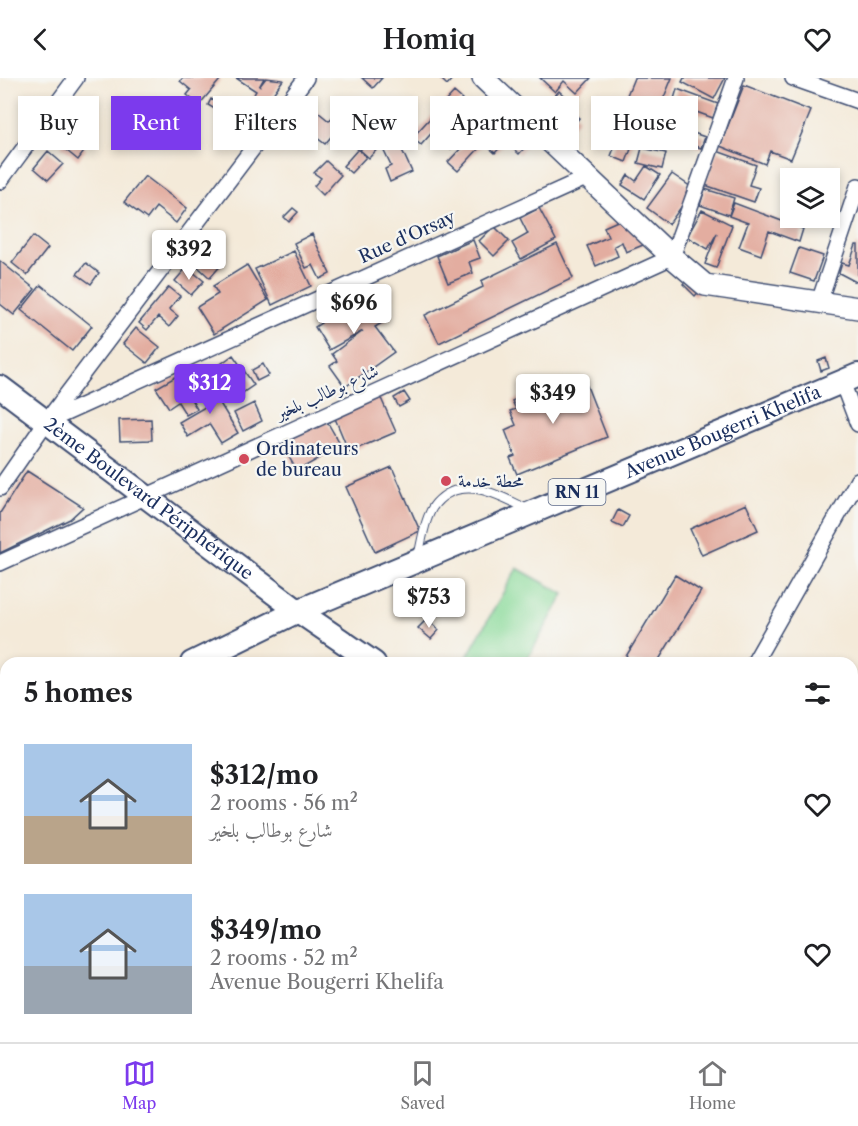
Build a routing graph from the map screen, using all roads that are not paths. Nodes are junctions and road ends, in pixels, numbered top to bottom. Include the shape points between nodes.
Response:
1 (76, 78) edge
2 (306, 78) edge
3 (483, 78) edge
4 (736, 78) edge
5 (793, 78) edge
6 (858, 101) edge
7 (588, 177) junction
8 (0, 181) edge
9 (858, 186) edge
10 (672, 257) junction
11 (819, 302) junction
12 (858, 308) edge
13 (850, 378) edge
14 (0, 387) edge
15 (46, 422) junction
16 (858, 424) edge
17 (858, 480) edge
18 (0, 488) edge
19 (147, 495) junction
20 (531, 511) junction
21 (417, 560) junction
22 (0, 563) edge
23 (298, 611) junction
24 (204, 657) edge
25 (366, 657) edge
26 (757, 657) edge

1 - 8 street
2 - 15 street
3 - 7 street
4 - 10 street
5 - 6 street
7 - 10 street
7 - 15 street, Rue d'Orsay
9 - 11 street
10 - 11 street via 705,285
10 - 19 street, شارع بوطالب بلخير
11 - 12 street
13 - 16 street
13 - 20 main road, Avenue Bougerri Khelifa / RN 11
14 - 15 main road, 2ème Boulevard Périphérique
15 - 18 street
15 - 19 main road, 2ème Boulevard Périphérique
17 - 26 street
19 - 22 street, شارع بوطالب بلخير
19 - 23 main road, 2ème Boulevard Périphérique
20 - 21 main road, Avenue Bougerri Khelifa / RN 11
20 - 21 lane via 494,492 467,488 450,494 435,503
21 - 23 main road, Avenue Bougerri Khelifa / RN 11
23 - 24 main road, Avenue Bougerri Khelifa / RN 11
23 - 25 main road, 2ème Boulevard Périphérique

